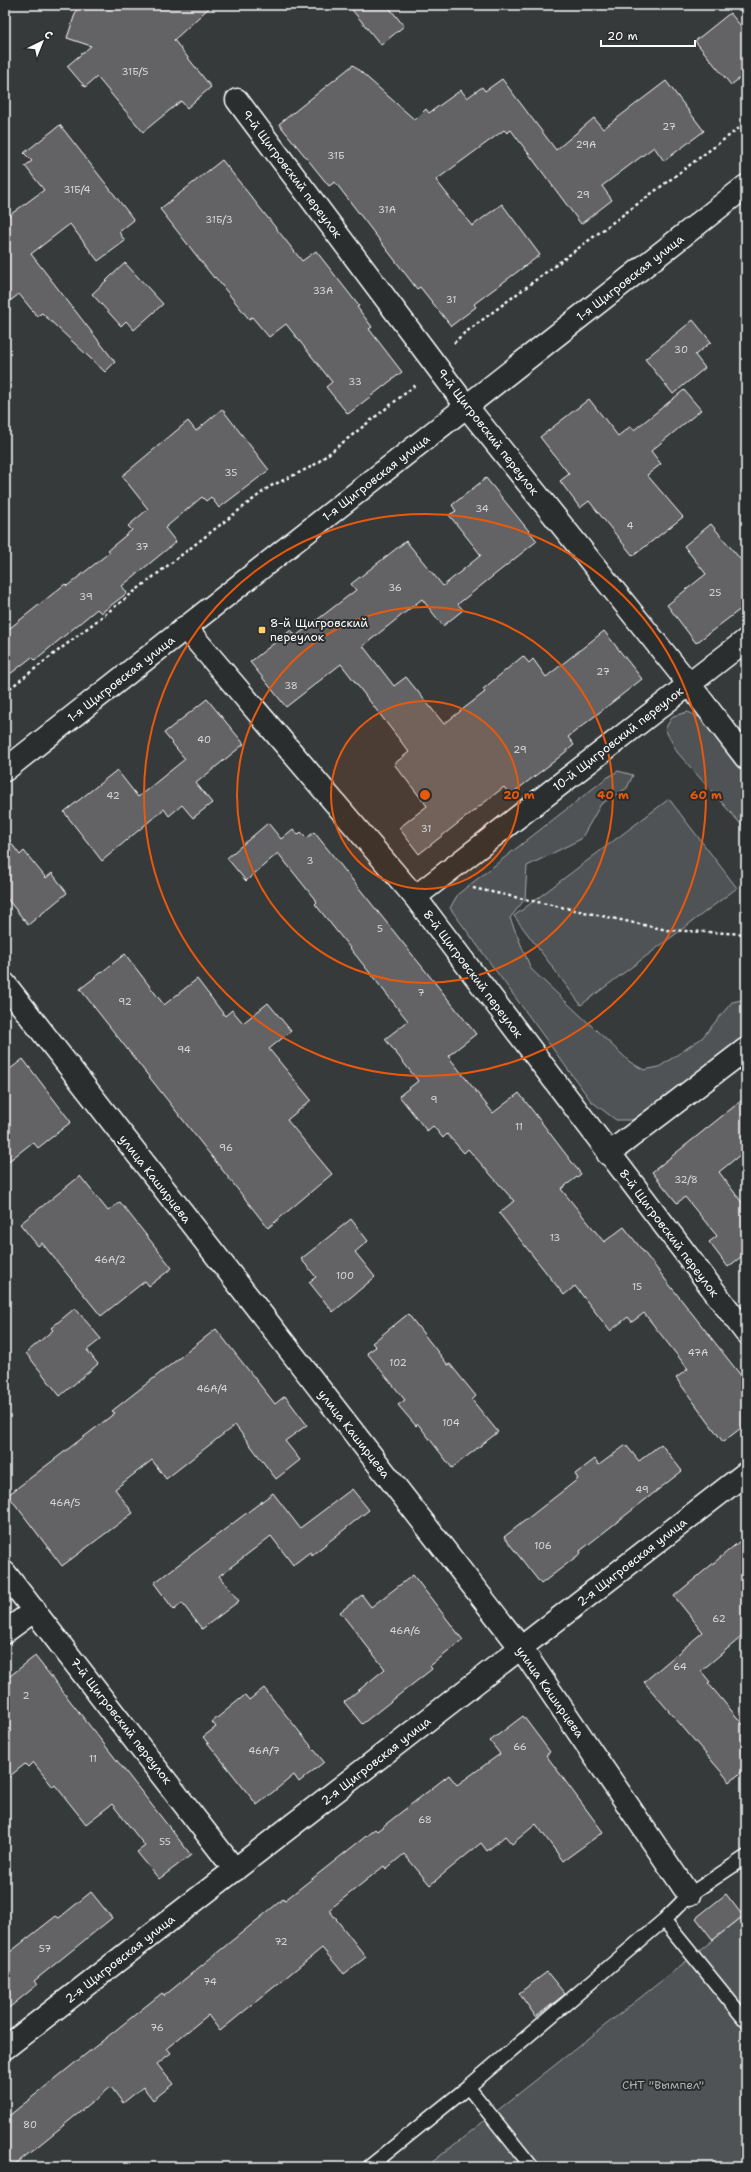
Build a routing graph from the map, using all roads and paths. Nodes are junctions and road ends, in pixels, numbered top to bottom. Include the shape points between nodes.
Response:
1 (237, 100) dead end
2 (746, 123) edge
3 (746, 186) edge
4 (435, 365) junction
5 (467, 407) junction
6 (185, 627) junction
7 (746, 640) edge
8 (689, 684) junction
9 (5, 692) edge
10 (746, 758) edge
11 (5, 770) edge
12 (436, 880) junction
13 (415, 897) junction
14 (746, 934) edge
15 (5, 984) edge
16 (746, 1049) edge
17 (608, 1154) junction
18 (746, 1333) edge
19 (746, 1473) edge
20 (5, 1573) edge
21 (35, 1610) junction
22 (5, 1632) edge
23 (521, 1648) junction
24 (746, 1856) edge
25 (235, 1870) junction
26 (689, 1895) junction
27 (664, 1920) junction
28 (746, 2021) edge
29 (5, 2048) edge
30 (468, 2087) junction
31 (369, 2167) edge
32 (532, 2167) edge

1 - 4 street, 9-й Щигровский переулок
2 - 4 path via 462,335
3 - 5 street, 1-я Щигровская улица
4 - 5 street, 9-й Щигровский переулок
4 - 9 path via 414,387 313,466 269,487
5 - 6 street, 1-я Щигровская улица
5 - 8 street, 9-й Щигровский переулок
6 - 11 street, 1-я Щигровская улица
6 - 13 street, 8-й Щигровский переулок
7 - 8 street, 10-й Щигровский переулок
8 - 10 street, 9-й Щигровский переулок
8 - 12 street, 10-й Щигровский переулок
12 - 13 street, 10-й Щигровский переулок
12 - 14 path via 667,930
13 - 17 street, 8-й Щигровский переулок
15 - 23 street, улица Каширцева
16 - 17 street
17 - 18 street, 8-й Щигровский переулок
19 - 23 street, 2-я Щигровская улица
20 - 21 street, 7-й Щигровский переулок
21 - 22 street
21 - 25 street, 7-й Щигровский переулок
23 - 25 street, 2-я Щигровская улица
23 - 26 street, улица Каширцева
24 - 26 lane
25 - 29 street, 2-я Щигровская улица
26 - 27 lane
27 - 28 lane
27 - 30 lane
30 - 31 lane
30 - 32 lane

